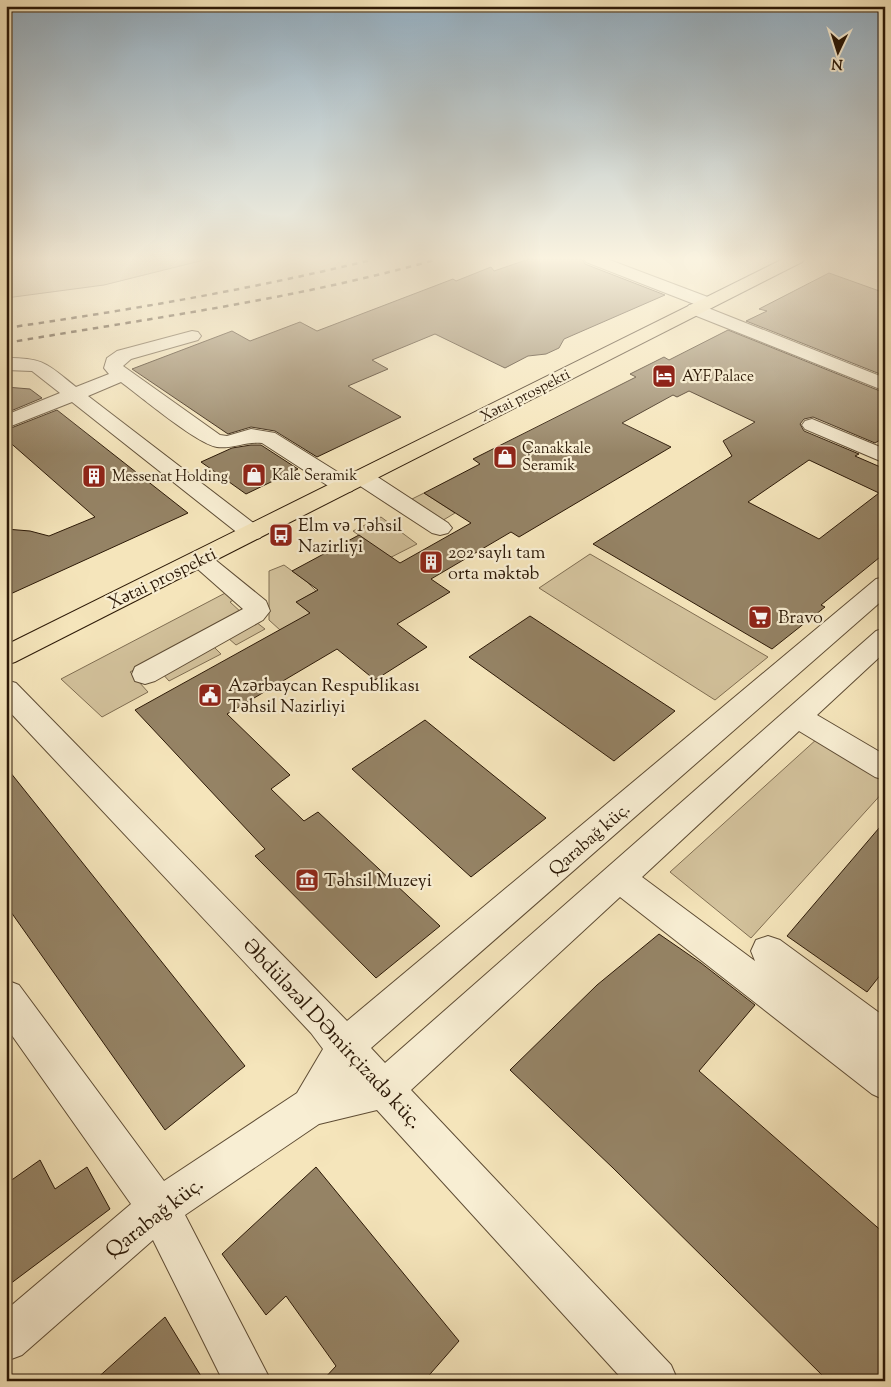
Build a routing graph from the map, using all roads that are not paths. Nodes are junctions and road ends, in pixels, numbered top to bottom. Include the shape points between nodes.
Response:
1 (666, 324) edge
2 (742, 324) edge
3 (192, 336) dead end
4 (122, 375) junction
5 (9, 376) edge
6 (35, 384) dead end
7 (885, 385) edge
8 (69, 390) junction
9 (6, 422) edge
10 (812, 425) dead end
11 (885, 458) edge
12 (353, 482) junction
13 (440, 528) dead end
14 (252, 533) junction
15 (200, 559) junction
16 (885, 585) edge
17 (56, 630) junction
18 (885, 637) edge
19 (6, 638) edge
20 (6, 656) edge
21 (145, 674) dead end
22 (6, 690) edge
23 (796, 716) junction
24 (885, 769) edge
25 (618, 877) junction
26 (768, 951) dead end
27 (6, 997) edge
28 (885, 1039) edge
29 (345, 1047) junction
30 (885, 1081) edge
31 (384, 1089) junction
32 (311, 1107) junction
33 (159, 1208) junction
34 (6, 1338) edge
35 (248, 1381) edge
36 (655, 1381) edge

1 - 12 main road, Xətai prospekti
2 - 7 street
3 - 4 street via 124,355 114,362 113,368
4 - 8 street
4 - 12 street via 214,440 228,442 251,435 268,437
5 - 8 street via 27,364 38,366
6 - 8 street
8 - 9 street
8 - 14 street
10 - 11 street
12 - 13 street
12 - 14 main road, Xətai prospekti
14 - 15 main road, Xətai prospekti
15 - 17 main road, Xətai prospekti
15 - 21 street via 257,610
16 - 29 street, Qarabağ küç.
17 - 19 main road
17 - 20 main road, Xətai prospekti
18 - 23 street, Qarabağ küç.
22 - 29 street, Əbdüləzəl DƏmirçizadə küç. via 324,1021
23 - 24 street
23 - 25 street, Qarabağ küç.
25 - 30 street
25 - 31 street, Qarabağ küç.
26 - 28 street
27 - 33 street
29 - 31 street, Əbdüləzəl DƏmirçizadə küç.
29 - 32 street, Qarabağ küç.
31 - 32 street, Qarabağ küç.
31 - 36 street, Əbdüləzəl DƏmirçizadə küç.
32 - 33 street, Qarabağ küç.
33 - 34 street, Qarabağ küç.
33 - 35 street

